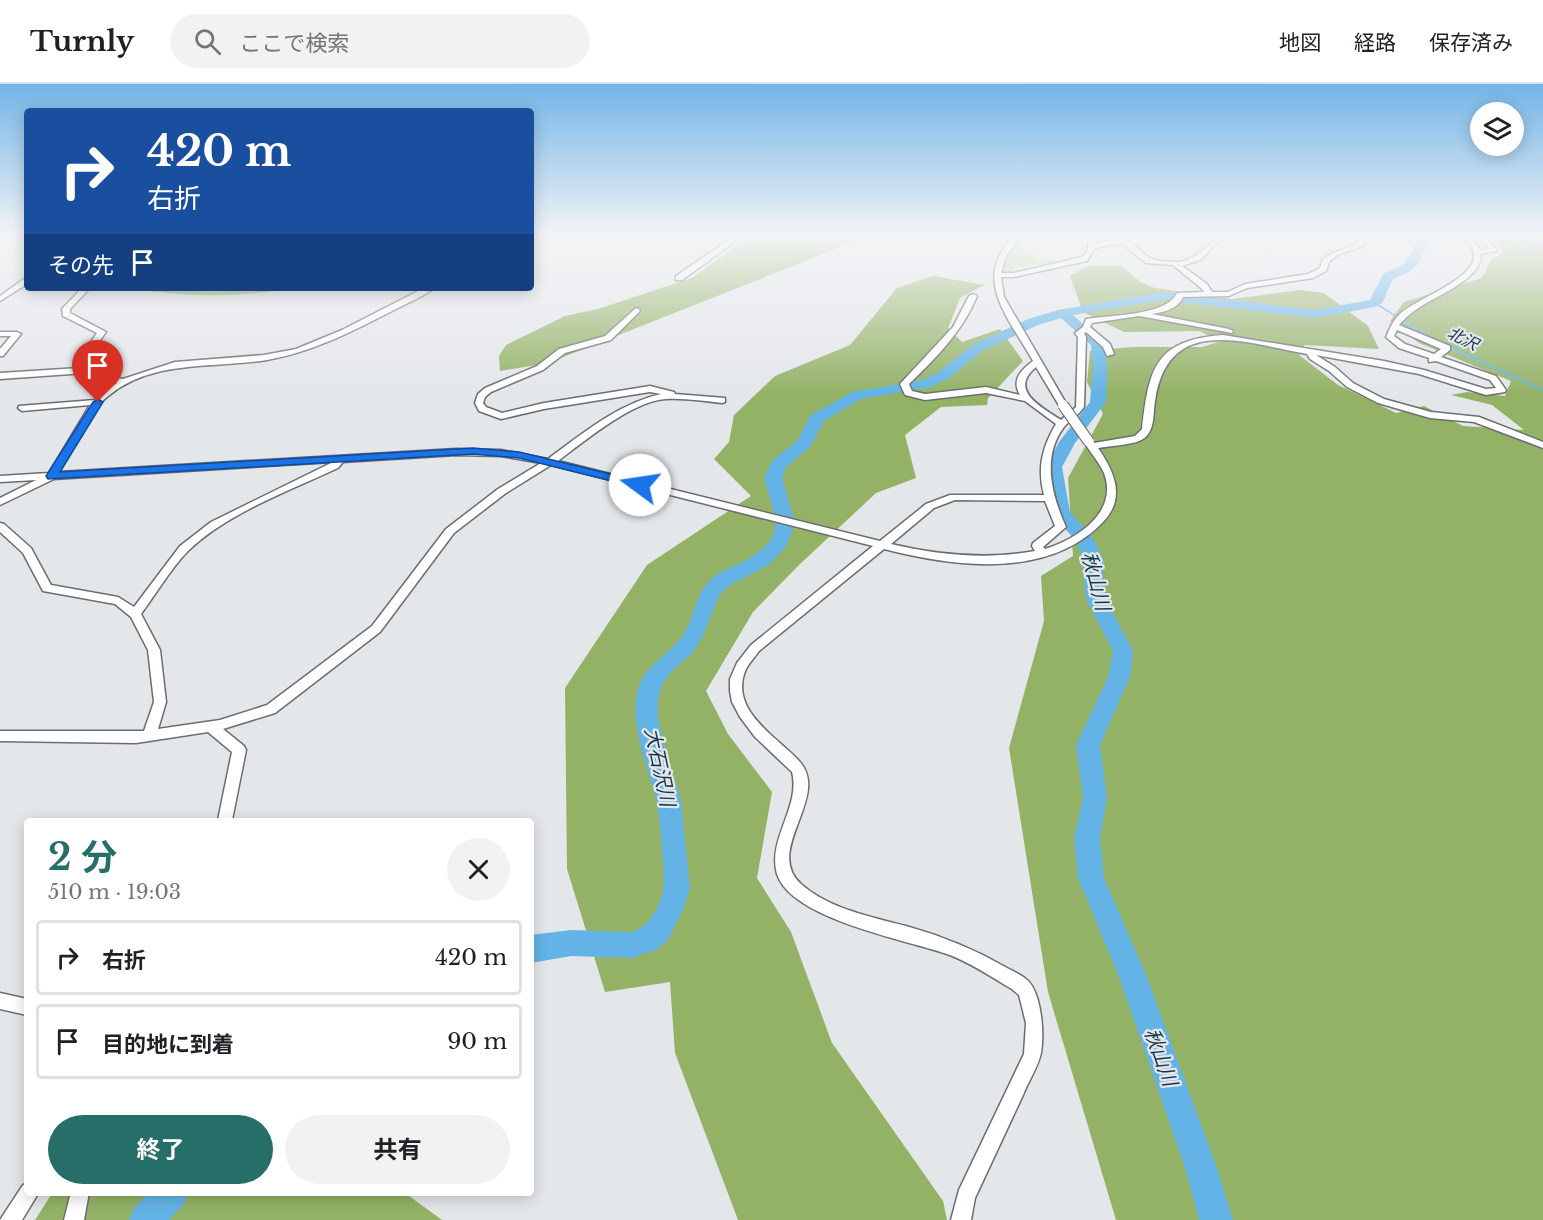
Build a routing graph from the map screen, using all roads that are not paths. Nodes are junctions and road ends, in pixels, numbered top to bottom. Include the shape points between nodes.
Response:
1 (16, 288) edge
2 (998, 288) edge
3 (1205, 288) edge
4 (1241, 288) edge
5 (1447, 288) edge
6 (83, 291) edge
7 (424, 291) edge
8 (974, 296) dead end
9 (1210, 296) junction
10 (0, 298) edge
11 (636, 310) dead end
12 (1139, 314) junction
13 (1398, 322) junction
14 (1083, 330) junction
15 (0, 334) edge
16 (1238, 339) junction
17 (1310, 351) junction
18 (0, 354) edge
19 (1110, 354) dead end
20 (1436, 357) junction
21 (1036, 363) junction
22 (86, 370) junction
23 (1421, 372) junction
24 (0, 376) edge
25 (124, 382) junction
26 (678, 397) junction
27 (1026, 399) junction
28 (722, 400) dead end
29 (98, 402) junction
30 (22, 408) dead end
31 (1062, 424) junction
32 (1090, 444) junction
33 (1543, 445) edge
34 (340, 459) junction
35 (550, 462) junction
36 (52, 476) junction
37 (0, 479) edge
38 (1048, 498) junction
39 (0, 502) edge
40 (0, 526) edge
41 (883, 545) junction
42 (1042, 553) junction
43 (135, 614) junction
44 (209, 726) junction
45 (0, 735) edge
46 (149, 736) junction
47 (225, 818) edge
48 (0, 1001) edge
49 (24, 1006) edge
50 (27, 1196) edge
51 (79, 1196) edge
52 (10, 1220) edge
53 (74, 1220) edge
54 (961, 1220) edge

1 - 10 street
2 - 21 street
3 - 9 street
4 - 9 street
5 - 13 street via 1418,303
6 - 22 street via 66,314 102,332 82,360
7 - 25 street via 345,332 298,351 264,358 175,365
8 - 27 street via 963,321 904,384 906,390 925,397 986,390
9 - 12 street via 1179,298 1163,310
11 - 26 street via 608,338 562,351 540,368 488,390 479,403 482,409 501,416 650,389
12 - 14 street via 1089,321
12 - 16 street via 1227,330
13 - 20 street via 1390,336 1395,341
13 - 20 street via 1447,348
14 - 19 street via 1107,346
14 - 31 street via 1080,407
15 - 18 street via 17,334
16 - 17 street
16 - 32 street via 1206,337 1181,344 1156,375 1147,430 1138,438
17 - 23 street
17 - 33 street via 1350,385 1381,401 1430,415 1476,418
20 - 23 street
20 - 23 street via 1493,378 1502,390 1472,389
21 - 27 street via 1021,376 1019,386
21 - 32 street, bridge
22 - 24 street
22 - 25 street
25 - 29 street
26 - 28 street
26 - 35 street via 647,400 629,408
27 - 31 street
29 - 30 street
29 - 36 street
31 - 38 street via 1046,458 1044,479
32 - 42 street via 1111,478 1112,496 1107,510 1096,526 1069,543
34 - 35 street via 473,451
34 - 36 street
34 - 43 street via 335,466 215,524 184,549
35 - 41 street
35 - 44 street via 502,491 450,531 376,629 271,709
36 - 37 street
36 - 39 street
38 - 41 street via 943,500
38 - 42 street via 1061,527 1037,546
40 - 43 street via 27,551 47,588 118,601
41 - 42 street via 966,560
41 - 54 street via 755,648 740,668 737,689 741,711 798,770 801,788 781,858 786,876 796,890 832,911 951,948 1026,991 1034,1023 1032,1055 966,1197
43 - 46 street via 154,650 160,702
44 - 46 street
44 - 47 street via 239,750
45 - 46 street
48 - 49 street
50 - 52 street
51 - 53 street

